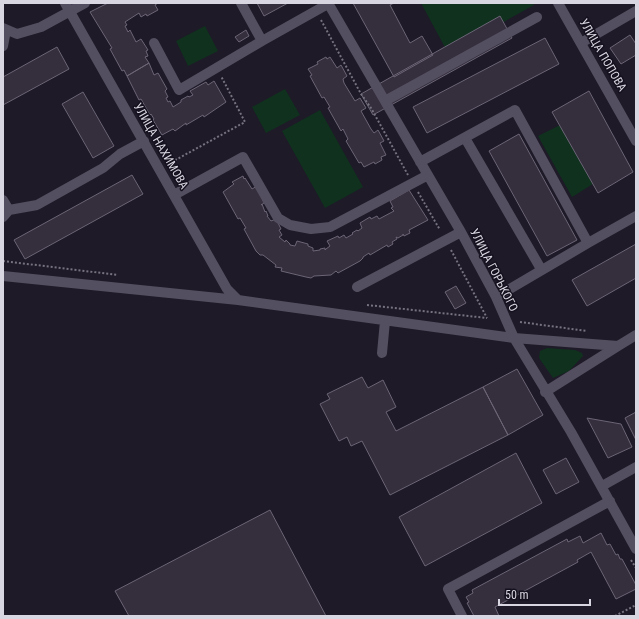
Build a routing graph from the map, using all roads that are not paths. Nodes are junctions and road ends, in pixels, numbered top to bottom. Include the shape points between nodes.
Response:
1 (85, 3) edge
2 (241, 3) edge
3 (328, 3) edge
4 (558, 3) edge
5 (68, 7) edge
6 (636, 11) edge
7 (537, 18) dead end
8 (5, 29) edge
9 (262, 41) junction
10 (154, 43) dead end
11 (581, 44) junction
12 (3, 46) edge
13 (385, 100) junction
14 (465, 138) junction
15 (636, 140) edge
16 (144, 141) junction
17 (420, 162) junction
18 (428, 175) junction
19 (174, 195) junction
20 (3, 200) edge
21 (6, 214) edge
22 (636, 216) edge
23 (461, 232) junction
24 (588, 243) junction
25 (541, 269) junction
26 (3, 276) edge
27 (357, 286) dead end
28 (496, 297) junction
29 (238, 300) junction
30 (385, 321) junction
31 (636, 335) edge
32 (514, 338) junction
33 (618, 346) junction
34 (382, 353) dead end
35 (545, 392) junction
36 (636, 467) edge
37 (602, 486) junction
38 (610, 501) junction
39 (636, 549) edge
40 (462, 616) edge

1 - 5 street
2 - 9 street
3 - 9 street
3 - 13 street, УЛИЦА ГОРЬКОГО
4 - 11 street, УЛИЦА ПОПОВА
5 - 8 street via 41,27 17,34
5 - 16 street, УЛИЦА НАХИМОВА
6 - 11 street
7 - 13 street
8 - 12 street
9 - 10 street via 179,90
11 - 15 street, УЛИЦА ПОПОВА
13 - 17 street, УЛИЦА ГОРЬКОГО
14 - 17 street
14 - 24 street via 515,110
14 - 25 street
16 - 19 street, УЛИЦА НАХИМОВА
16 - 21 street via 120,154 103,168 37,205
17 - 18 street, УЛИЦА ГОРЬКОГО
18 - 19 street via 330,227 311,229 290,225 278,218 243,157
18 - 23 street, УЛИЦА ГОРЬКОГО
19 - 29 street, УЛИЦА НАХИМОВА via 228,289
20 - 21 street
22 - 24 street
23 - 27 street
23 - 28 street, УЛИЦА ГОРЬКОГО
24 - 25 street
25 - 28 street
26 - 29 street
28 - 32 street, УЛИЦА ГОРЬКОГО
29 - 30 street
30 - 32 street
30 - 34 street
31 - 33 street
32 - 33 street
32 - 35 street, УЛИЦА ГОРЬКОГО
33 - 35 street
35 - 37 street, УЛИЦА ГОРЬКОГО
36 - 37 street
37 - 38 street, УЛИЦА ГОРЬКОГО
38 - 39 street, УЛИЦА ГОРЬКОГО
38 - 40 street via 448,589

